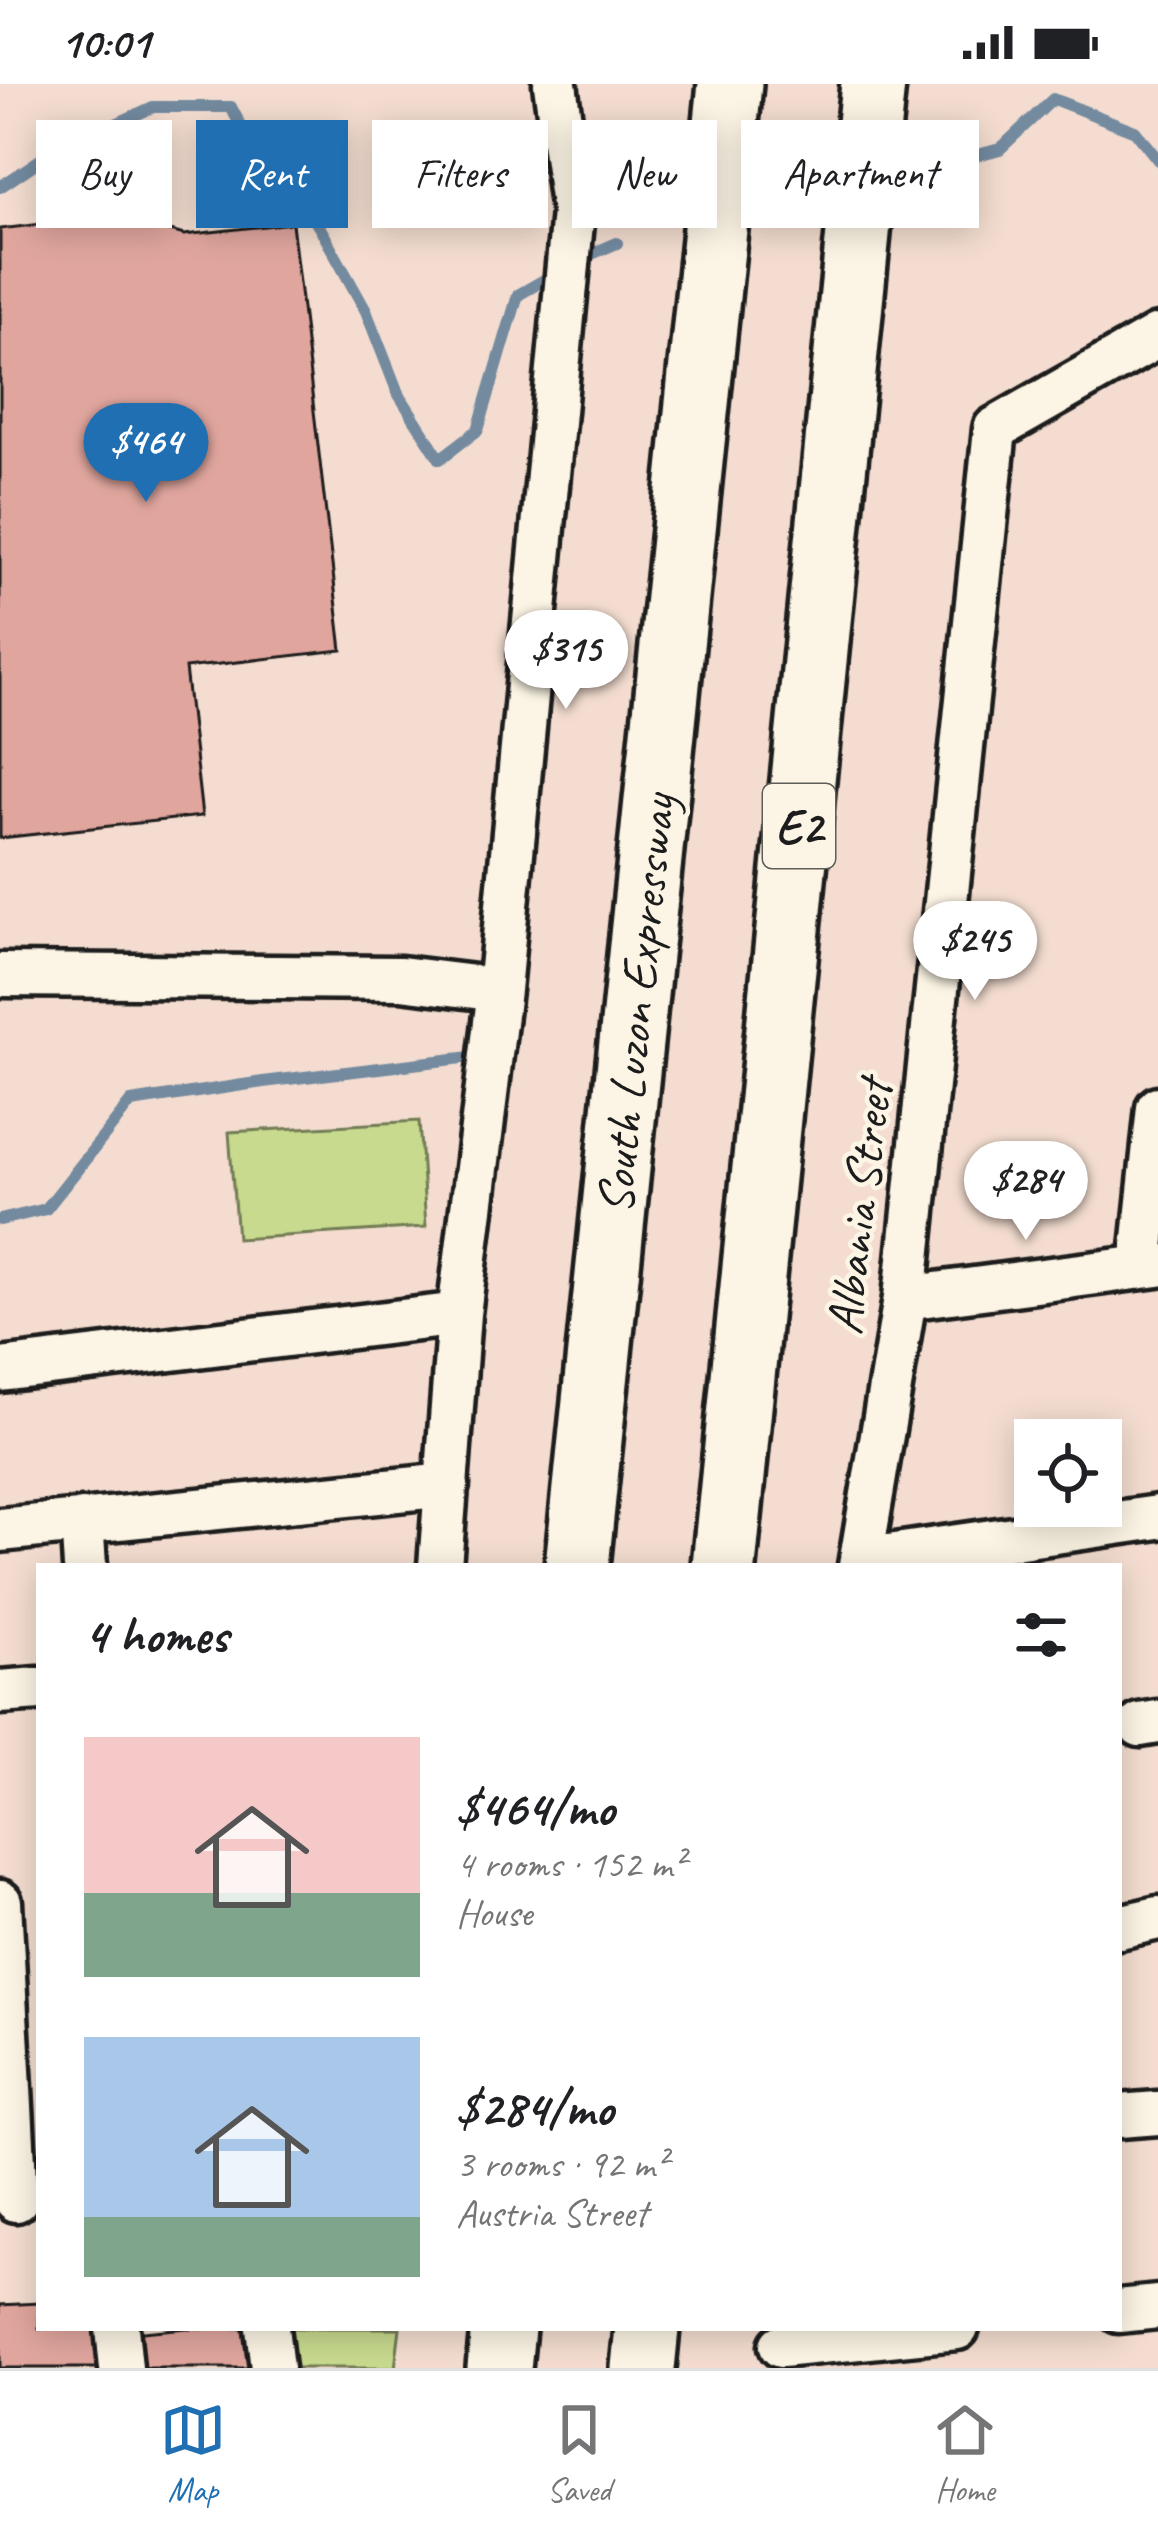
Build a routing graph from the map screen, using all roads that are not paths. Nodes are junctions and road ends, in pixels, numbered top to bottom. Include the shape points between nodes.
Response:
1 (555, 84) edge
2 (730, 84) edge
3 (873, 84) edge
4 (1158, 336) edge
5 (0, 975) edge
6 (500, 990) junction
7 (1158, 1108) edge
8 (1149, 1266) edge
9 (905, 1298) junction
10 (459, 1314) junction
11 (0, 1370) edge
12 (447, 1485) junction
13 (1158, 1517) edge
14 (82, 1521) junction
15 (0, 1530) edge
16 (85, 1563) edge
17 (440, 1563) edge
18 (577, 1563) edge
19 (724, 1563) edge
20 (860, 1563) edge
21 (36, 1689) edge
22 (0, 1692) edge
23 (0, 1902) edge
24 (1158, 1918) edge
25 (1122, 1926) edge
26 (1158, 2114) edge
27 (1122, 2116) edge
28 (18, 2200) edge
29 (1158, 2307) edge
30 (1122, 2311) edge
31 (117, 2331) edge
32 (267, 2331) edge
33 (503, 2331) edge
34 (647, 2331) edge
35 (929, 2331) edge
36 (781, 2347) edge
37 (121, 2368) edge
38 (272, 2368) edge
39 (499, 2368) edge
40 (644, 2368) edge

1 - 6 street via 573,212
2 - 18 highway, South Luzon Expressway
3 - 19 highway, E2
4 - 9 street, Albania Street via 995,430
5 - 6 street via 401,978
6 - 10 street
7 - 8 street
8 - 9 street
9 - 20 street, Albania Street
10 - 11 street
10 - 12 street
12 - 14 street
12 - 17 street
13 - 20 street
14 - 15 street
14 - 16 street
21 - 22 street
23 - 28 street
24 - 25 street
26 - 27 street
29 - 30 street
31 - 37 street
32 - 38 street
33 - 39 highway
34 - 40 highway
35 - 36 street

